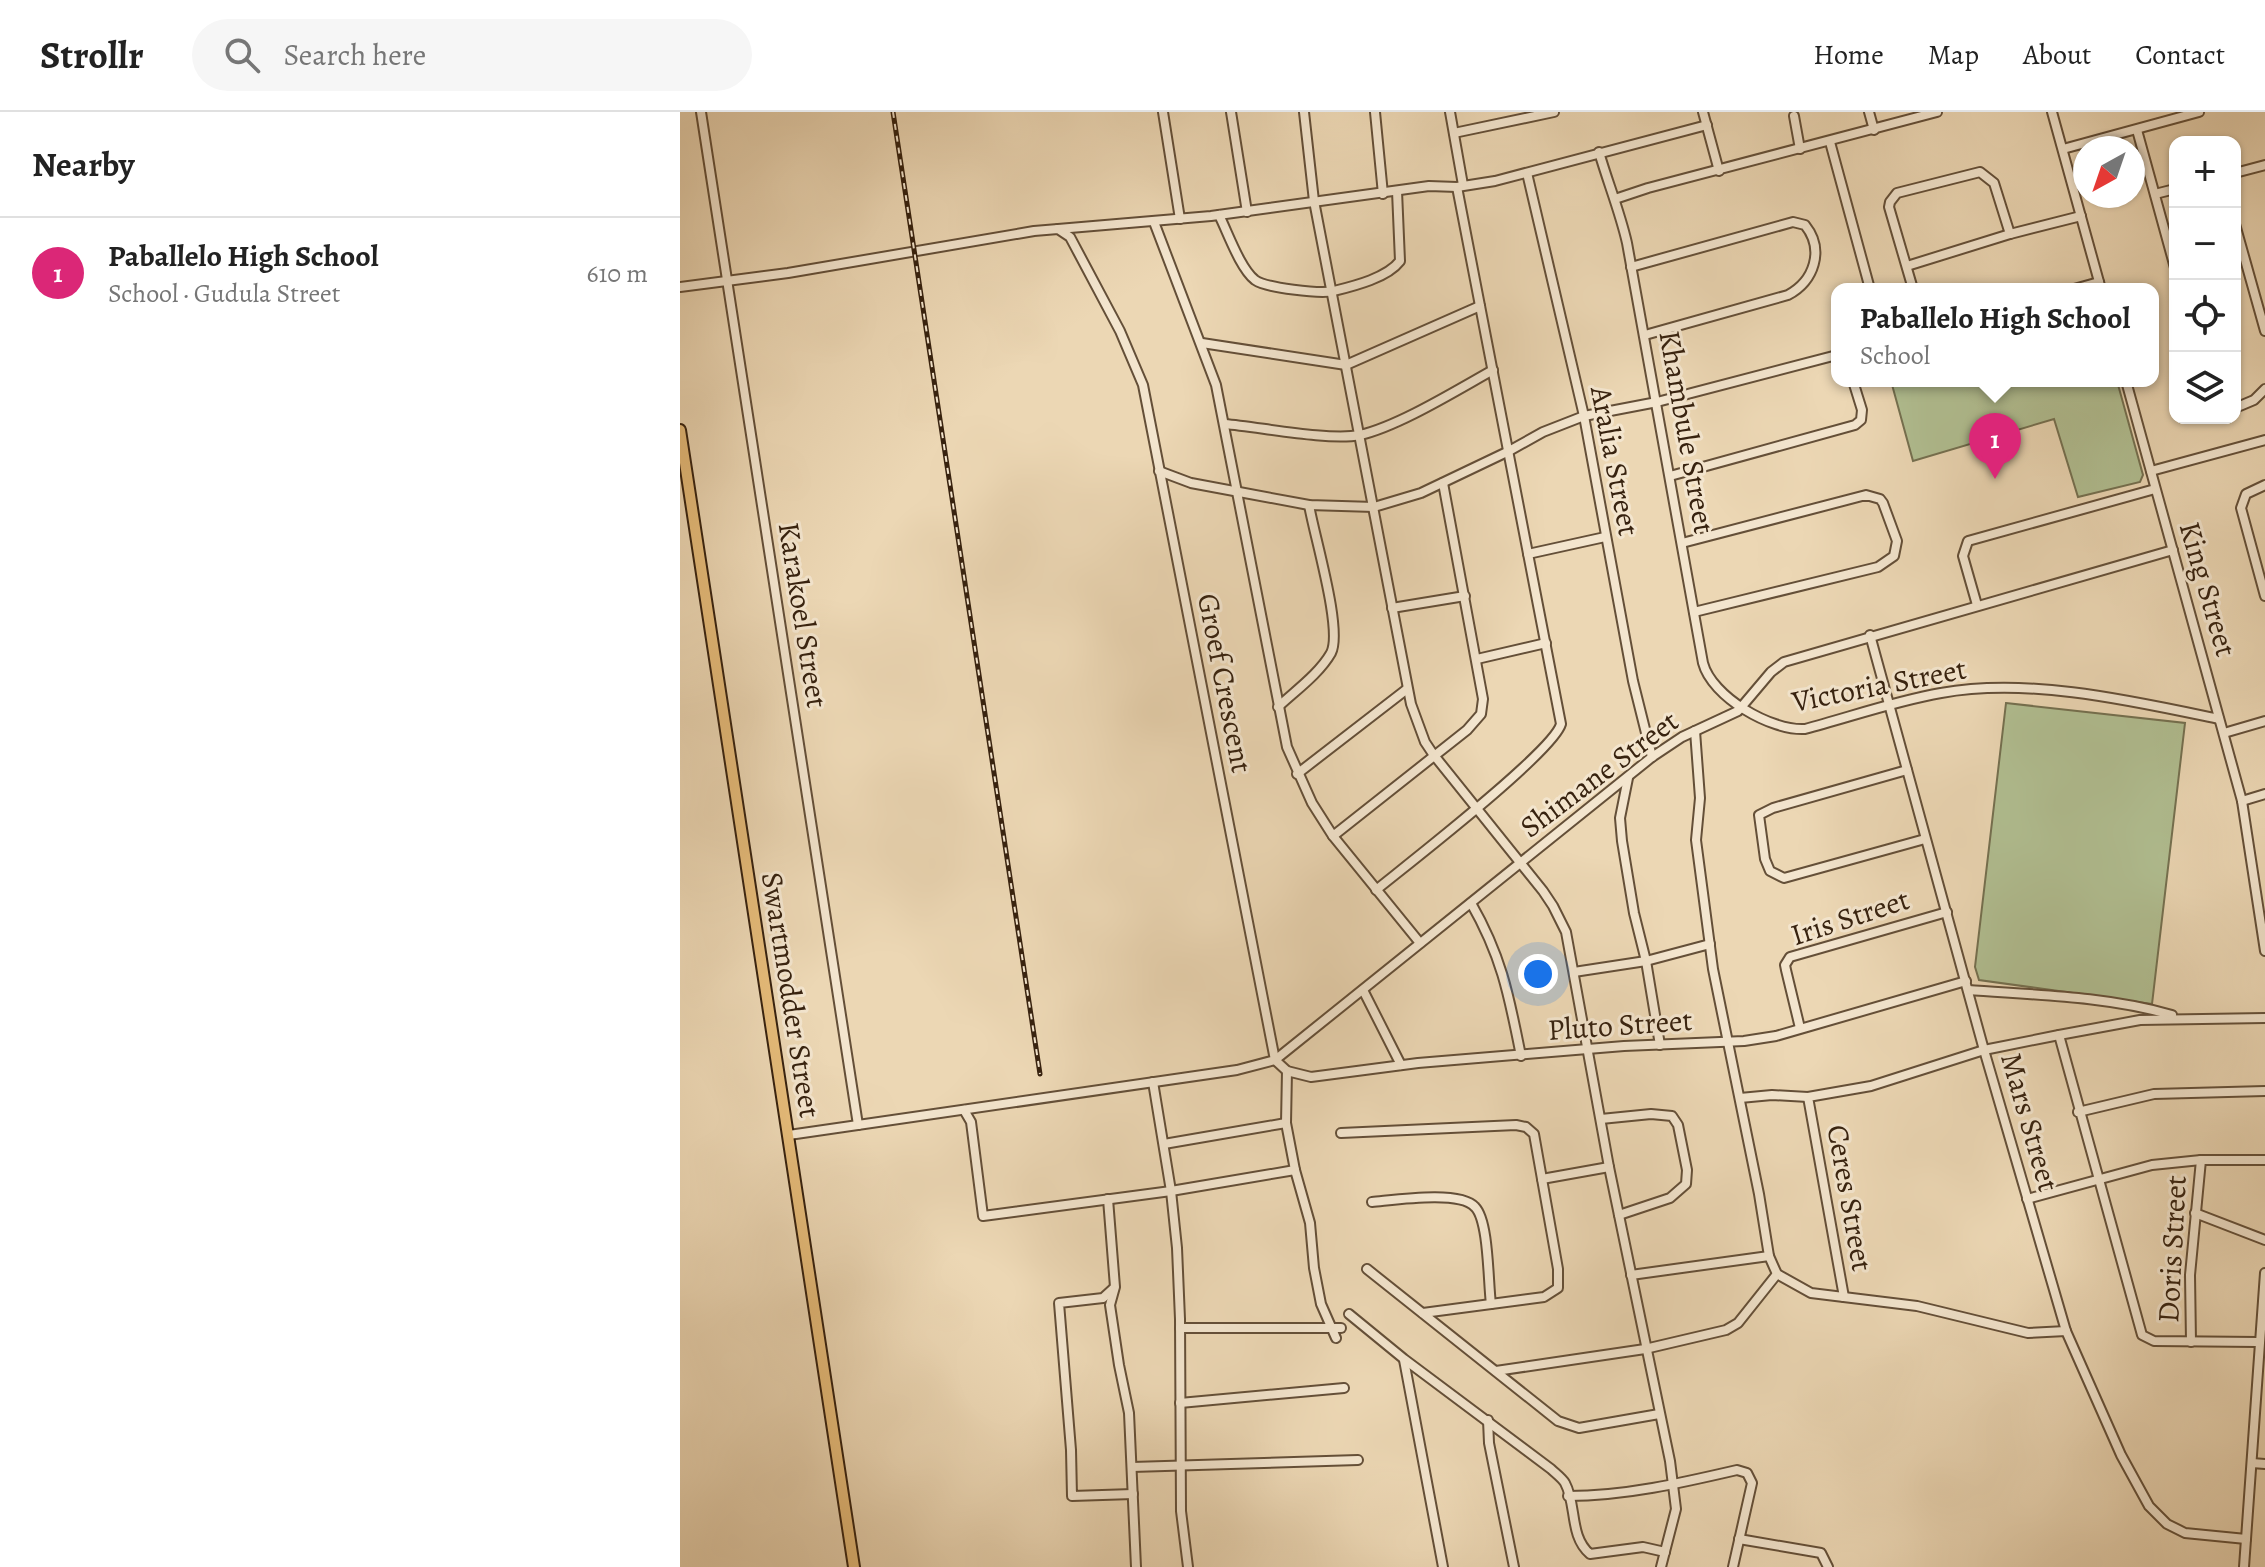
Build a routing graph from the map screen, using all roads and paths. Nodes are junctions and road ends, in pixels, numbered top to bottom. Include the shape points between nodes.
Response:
1 (701, 112) edge
2 (1163, 112) edge
3 (1231, 112) edge
4 (1304, 112) edge
5 (1375, 112) edge
6 (1450, 112) edge
7 (1554, 112) edge
8 (1703, 112) edge
9 (1869, 112) edge
10 (1937, 112) edge
11 (2052, 112) edge
12 (2199, 112) edge
13 (1794, 116) dead end
14 (1707, 125) junction
15 (1874, 130) junction
16 (2137, 130) junction
17 (1454, 133) junction
18 (1830, 142) junction
19 (1800, 149) junction
20 (2063, 149) junction
21 (1599, 152) junction
22 (2265, 165) edge
23 (1719, 171) junction
24 (2241, 171) edge
25 (1527, 173) junction
26 (1460, 186) junction
27 (2169, 190) edge
28 (1397, 191) junction
29 (1383, 194) junction
30 (2155, 194) junction
31 (1615, 199) junction
32 (1314, 201) junction
33 (1247, 212) junction
34 (1219, 215) junction
35 (2081, 216) junction
36 (1180, 219) junction
37 (1154, 222) junction
38 (1058, 229) junction
39 (2010, 234) junction
40 (2241, 245) edge
41 (2169, 246) edge
42 (1907, 266) junction
43 (1631, 267) junction
44 (726, 282) junction
45 (1868, 283) edge
46 (1911, 283) edge
47 (2099, 283) edge
48 (680, 287) edge
49 (1331, 292) junction
50 (1480, 306) junction
51 (2265, 331) edge
52 (1645, 335) junction
53 (1202, 343) junction
54 (1831, 357) edge
55 (1346, 365) junction
56 (1493, 370) junction
57 (1855, 387) edge
58 (2128, 387) edge
59 (2265, 389) edge
60 (1657, 402) junction
61 (2241, 405) edge
62 (1584, 416) junction
63 (1225, 424) junction
64 (680, 430) edge
65 (1360, 435) junction
66 (2265, 440) edge
67 (1509, 451) junction
68 (1159, 471) junction
69 (2151, 471) junction
70 (1670, 476) junction
71 (1443, 483) junction
72 (2265, 485) edge
73 (2155, 489) junction
74 (1237, 491) junction
75 (1309, 505) junction
76 (1374, 507) junction
77 (1605, 537) junction
78 (1682, 543) junction
79 (2173, 550) junction
80 (1528, 554) junction
81 (1465, 596) junction
82 (2265, 596) edge
83 (1977, 605) junction
84 (1392, 608) junction
85 (1694, 612) junction
86 (1870, 635) junction
87 (1546, 643) junction
88 (1477, 659) junction
89 (1407, 689) junction
90 (1726, 697) junction
91 (1889, 705) junction
92 (1278, 707) junction
93 (1743, 707) junction
94 (1721, 719) junction
95 (2219, 719) junction
96 (2265, 721) edge
97 (1695, 731) junction
98 (2224, 733) junction
99 (1433, 754) junction
100 (1652, 757) junction
101 (1907, 770) junction
102 (1297, 774) junction
103 (1628, 777) junction
104 (2265, 794) edge
105 (2242, 801) junction
106 (1476, 806) junction
107 (1333, 836) junction
108 (1925, 839) junction
109 (1521, 863) junction
110 (1376, 890) junction
111 (1471, 903) junction
112 (1947, 912) junction
113 (1420, 943) junction
114 (1710, 944) junction
115 (2265, 951) edge
116 (1646, 961) junction
117 (1574, 972) junction
118 (1967, 985) junction
119 (1363, 990) junction
120 (2180, 1017) junction
121 (2265, 1018) edge
122 (1800, 1028) junction
123 (2059, 1035) junction
124 (1728, 1042) junction
125 (1660, 1045) junction
126 (1588, 1049) junction
127 (1984, 1050) junction
128 (1521, 1056) junction
129 (1275, 1060) junction
130 (1401, 1065) junction
131 (1287, 1071) junction
132 (1153, 1082) junction
133 (2265, 1091) edge
134 (1808, 1097) junction
135 (1740, 1098) junction
136 (964, 1110) junction
137 (2078, 1112) junction
138 (1601, 1119) junction
139 (1286, 1123) junction
140 (858, 1125) junction
141 (1341, 1133) dead end
142 (789, 1135) junction
143 (1164, 1144) junction
144 (2201, 1160) junction
145 (2265, 1160) edge
146 (1609, 1167) junction
147 (1295, 1170) junction
148 (2098, 1178) junction
149 (1542, 1179) junction
150 (1171, 1191) junction
151 (1108, 1199) junction
152 (2027, 1199) junction
153 (1372, 1202) dead end
154 (2195, 1213) junction
155 (1619, 1215) junction
156 (2265, 1240) edge
157 (1769, 1256) junction
158 (1367, 1269) dead end
159 (2265, 1273) edge
160 (1777, 1274) junction
161 (1631, 1275) junction
162 (1115, 1287) junction
163 (1844, 1297) junction
164 (1491, 1304) junction
165 (1423, 1313) junction
166 (1345, 1321) junction
167 (1180, 1328) junction
168 (2066, 1331) junction
169 (1336, 1338) dead end
170 (2191, 1342) junction
171 (2258, 1342) junction
172 (1645, 1349) junction
173 (1404, 1359) junction
174 (1496, 1371) junction
175 (1344, 1388) dead end
176 (1180, 1403) junction
177 (1659, 1414) junction
178 (1488, 1420) junction
179 (1358, 1460) dead end
180 (2252, 1463) junction
181 (2265, 1464) edge
182 (1181, 1466) junction
183 (1132, 1467) junction
184 (1673, 1485) junction
185 (1425, 1491) dead end
186 (1133, 1494) junction
187 (1568, 1496) junction
188 (1739, 1539) junction
189 (2246, 1539) junction
190 (1665, 1552) junction
191 (854, 1567) edge
192 (1136, 1567) edge
193 (1188, 1567) edge
194 (1443, 1567) edge
195 (1514, 1567) edge
196 (1661, 1567) edge
197 (1733, 1567) edge
198 (1828, 1567) edge
199 (2244, 1567) edge

1 - 44 street, Karakoel Street
2 - 36 street
3 - 33 street
4 - 32 street
5 - 29 street
6 - 17 street
7 - 17 street
8 - 14 street
9 - 15 street
10 - 15 street
11 - 20 street
12 - 16 street
13 - 19 street
14 - 21 street
14 - 23 street
15 - 18 street
16 - 20 street
16 - 30 street
17 - 26 street
18 - 19 street
18 - 45 street
19 - 23 street
20 - 35 street
21 - 25 street
21 - 31 street, Khambule Street
22 - 24 street
23 - 31 street
25 - 26 street
25 - 62 street, Aralia Street
26 - 28 street
26 - 50 street
27 - 30 street
28 - 29 street
28 - 49 street via 1400,261 1384,274
29 - 32 street
30 - 41 street
31 - 43 street, Khambule Street
32 - 33 street
32 - 49 street
33 - 34 street
34 - 36 street
34 - 49 street via 1246,270 1259,282
35 - 39 street
35 - 47 street
36 - 37 street
37 - 38 street
37 - 53 street
38 - 44 street
38 - 68 street, Groef Crescent via 1070,237 1086,264 1132,354
39 - 42 street
39 - 42 street via 1994,183 1980,172 1934,182 1893,197 1889,207
40 - 51 street
42 - 46 street
43 - 52 street, Khambule Street
43 - 52 street via 1793,222 1808,228 1815,246 1813,271 1788,295
44 - 48 street
44 - 140 street, Karakoel Street
49 - 55 street
50 - 55 street
50 - 56 street
52 - 60 street, Khambule Street
53 - 55 street
53 - 63 street
54 - 60 street
55 - 65 street
56 - 65 street
56 - 67 street
57 - 70 street via 1862,414 1859,423
58 - 69 street, King Street
59 - 61 street
60 - 62 street
60 - 70 street, Khambule Street
62 - 67 street
62 - 77 street, Aralia Street
63 - 65 street
63 - 74 street
64 - 142 main road, Swartmodder Street
65 - 76 street
66 - 69 street
67 - 71 street
67 - 80 street
68 - 74 street
68 - 129 street, Groef Crescent
69 - 73 street, King Street
70 - 78 street, Khambule Street
71 - 76 street
71 - 81 street
72 - 82 street via 2246,494 2241,508
73 - 79 street, King Street
73 - 83 street via 1968,541 1963,556
74 - 75 street
74 - 92 street
75 - 76 street
75 - 92 street via 1335,637 1322,663
76 - 84 street
77 - 80 street
77 - 100 street, Aralia Street
78 - 85 street, Khambule Street
78 - 85 street via 1866,495 1883,503 1897,541 1894,556 1878,567
79 - 83 street, Shimane Street
79 - 95 street, King Street
80 - 87 street
81 - 84 street
81 - 88 street
83 - 86 street, Shimane Street
84 - 89 street
85 - 90 street, Khambule Street via 1706,672
86 - 91 street, Mars Street
86 - 93 street, Shimane Street via 1784,662
87 - 88 street
87 - 106 street via 1559,731
88 - 99 street via 1481,714
89 - 99 street
89 - 102 street
90 - 93 street, Khambule Street
90 - 94 street
91 - 93 street, Victoria Street via 1794,730
91 - 95 street, Victoria Street via 1942,692 2060,691
91 - 101 street, Mars Street
92 - 102 street
93 - 94 street, Shimane Street
94 - 97 street, Shimane Street
95 - 98 street, King Street
96 - 98 street
97 - 100 street, Shimane Street
97 - 114 street via 1700,798 1696,840
98 - 105 street, King Street
99 - 106 street
99 - 107 street
100 - 103 street, Shimane Street
101 - 108 street, Mars Street
101 - 108 street via 1759,815 1765,859 1770,871 1784,878
102 - 107 street
103 - 109 street, Shimane Street
103 - 116 street via 1620,818 1622,841
104 - 105 street
105 - 115 street, King Street
106 - 109 street
106 - 110 street
107 - 110 street
108 - 112 street, Mars Street
109 - 111 street, Shimane Street
109 - 117 street via 1560,919
110 - 113 street
111 - 113 street, Shimane Street
111 - 128 street via 1498,956
112 - 118 street, Mars Street
112 - 122 street, Iris Street via 1790,957 1785,965
113 - 119 street, Shimane Street
114 - 116 street
114 - 124 street
116 - 117 street
116 - 125 street
117 - 126 street
118 - 120 street via 2131,1005
118 - 122 street, Pluto Street
118 - 127 street, Mars Street
119 - 129 street, Shimane Street
119 - 130 street
120 - 121 street
120 - 123 street, Ceres Street
122 - 124 street, Pluto Street
123 - 127 street, Ceres Street
123 - 137 street
124 - 125 street, Pluto Street
124 - 135 street
125 - 126 street, Pluto Street
126 - 128 street, Pluto Street
126 - 138 street
127 - 134 street, Ceres Street via 1871,1086
127 - 152 street, Mars Street
128 - 130 street, Pluto Street
129 - 131 street
129 - 132 street
130 - 131 street, Pluto Street via 1311,1077
131 - 139 street
132 - 136 street
132 - 143 street
133 - 137 street via 2154,1094
134 - 135 street
134 - 163 street, Ceres Street
135 - 157 street
136 - 140 street
136 - 151 street via 971,1122 983,1216
137 - 148 street
138 - 146 street
138 - 155 street via 1672,1116 1687,1170 1678,1194
139 - 143 street
139 - 147 street
140 - 142 street
141 - 149 street via 1523,1126 1534,1134
142 - 191 main road, Swartmodder Street
143 - 150 street
144 - 145 street
144 - 148 street
144 - 154 street, Doris Street
146 - 149 street
146 - 155 street
147 - 150 street
147 - 169 street via 1310,1223 1321,1304
148 - 152 street
148 - 170 street via 2142,1335 2154,1341
149 - 164 street via 1558,1288 1544,1297
150 - 151 street
150 - 167 street
151 - 162 street
152 - 168 street, Mars Street
153 - 164 street via 1443,1198 1473,1205 1482,1221
154 - 156 street
154 - 170 street, Doris Street
155 - 161 street
157 - 160 street
157 - 161 street
158 - 165 street
159 - 171 street
160 - 163 street via 1811,1293
160 - 172 street via 1732,1327
161 - 172 street
162 - 183 street via 1110,1305 1129,1413
162 - 186 street via 1103,1298 1059,1303 1072,1496
163 - 168 street via 1917,1306 2028,1333
164 - 165 street
165 - 174 street
166 - 167 street
166 - 173 street
166 - 185 street via 1407,1359
167 - 176 street
168 - 189 street, Mars Street via 2149,1506 2185,1533
170 - 171 street
171 - 180 street
172 - 174 street
172 - 177 street
173 - 178 street
173 - 194 street
174 - 177 street via 1569,1426
175 - 176 street
176 - 182 street
177 - 184 street
178 - 187 street via 1551,1469 1564,1482
178 - 195 street
179 - 182 street
180 - 181 street
180 - 189 street
182 - 183 street
182 - 193 street
183 - 186 street
184 - 187 street
184 - 188 street via 1737,1470 1747,1473 1752,1483
184 - 190 street via 1676,1509
186 - 192 street
187 - 190 street via 1577,1535 1590,1554 1643,1547
188 - 197 street
188 - 198 street via 1821,1553
189 - 199 street
190 - 196 street

